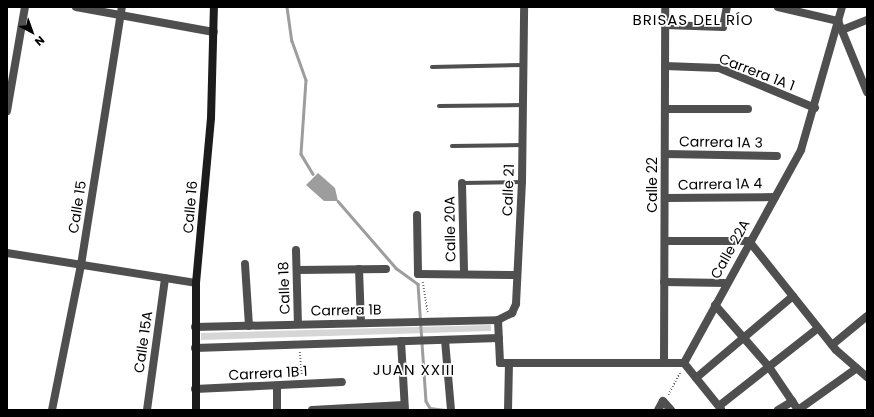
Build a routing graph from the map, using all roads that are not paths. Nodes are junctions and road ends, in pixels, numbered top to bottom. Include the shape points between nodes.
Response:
1 (24, 7) edge
2 (76, 7) edge
3 (214, 7) edge
4 (524, 7) edge
5 (665, 7) edge
6 (727, 7) edge
7 (778, 7) edge
8 (842, 7) edge
9 (121, 11) edge
10 (867, 20) edge
11 (838, 21) junction
12 (665, 25) junction
13 (842, 30) junction
14 (214, 32) junction
15 (524, 65) junction
16 (665, 66) junction
17 (432, 67) dead end
18 (867, 92) edge
19 (523, 105) junction
20 (439, 106) dead end
21 (815, 108) junction
22 (665, 109) junction
23 (748, 109) dead end
24 (7, 111) edge
25 (522, 144) junction
26 (452, 146) dead end
27 (665, 154) junction
28 (777, 156) dead end
29 (522, 182) junction
30 (462, 183) joint
31 (775, 197) junction
32 (665, 198) junction
33 (417, 215) dead end
34 (665, 241) junction
35 (749, 241) junction
36 (296, 250) dead end
37 (7, 252) edge
38 (245, 264) dead end
39 (81, 265) junction
40 (359, 269) junction
41 (386, 269) dead end
42 (297, 270) junction
43 (464, 274) junction
44 (517, 274) junction
45 (165, 278) junction
46 (664, 282) junction
47 (726, 283) junction
48 (196, 284) junction
49 (793, 296) junction
50 (715, 305) junction
51 (867, 316) edge
52 (498, 320) junction
53 (361, 323) junction
54 (298, 324) junction
55 (249, 326) junction
56 (195, 327) junction
57 (818, 328) junction
58 (499, 338) junction
59 (743, 338) junction
60 (401, 340) junction
61 (445, 340) junction
62 (832, 345) junction
63 (195, 348) junction
64 (509, 363) junction
65 (664, 363) junction
66 (684, 363) junction
67 (769, 367) junction
68 (864, 372) edge
69 (696, 378) junction
70 (342, 382) dead end
71 (277, 386) junction
72 (195, 389) junction
73 (793, 401) junction
74 (405, 407) edge
75 (721, 408) edge
76 (52, 410) edge
77 (147, 410) edge
78 (196, 410) edge
79 (277, 410) edge
80 (312, 410) edge
81 (451, 410) edge
82 (508, 410) edge
83 (658, 410) edge
84 (671, 410) edge
85 (778, 410) edge
86 (798, 410) edge

1 - 24 street
2 - 9 street
3 - 14 street, Calle 16
4 - 15 street, Calle 21
5 - 12 street, Calle 22
6 - 12 street via 723,27
7 - 11 street
8 - 11 street, Calle 22A
9 - 14 street
9 - 39 street, Calle 15
10 - 13 street
11 - 13 street
11 - 21 street, Calle 22A
12 - 16 street, Calle 22
13 - 18 street
14 - 48 street, Calle 16 via 211,118
15 - 17 lane
15 - 19 street, Calle 21
16 - 21 street, Carrera 1A 1 via 718,68
16 - 22 street, Calle 22
19 - 20 lane
19 - 25 street, Calle 21
21 - 31 street, Calle 22A via 801,150
22 - 23 street
22 - 27 street, Calle 22
25 - 26 lane
25 - 29 street, Calle 21
27 - 28 street, Carrera 1A 3
27 - 32 street, Calle 22
29 - 30 lane
29 - 44 street, Calle 21
30 - 43 street, Calle 20A
31 - 32 street, Carrera 1A 4
31 - 35 street, Calle 22A
32 - 34 street, Calle 22
33 - 43 street via 420,274
34 - 35 street
34 - 46 street, Calle 22
35 - 47 street, Calle 22A
35 - 49 street
36 - 42 street, Calle 18
37 - 39 street
38 - 55 street
39 - 45 street
39 - 76 street, Calle 15
40 - 41 street
40 - 42 street
40 - 53 street
42 - 54 street, Calle 18
43 - 44 street
44 - 52 street, Calle 21 via 515,310 508,318
45 - 48 street
45 - 77 street, Calle 15A
46 - 47 street
46 - 65 street, Calle 22
47 - 50 street, Calle 22A
48 - 56 street, Calle 16
49 - 57 street
49 - 59 street
50 - 59 street
50 - 66 street, Calle 22A
51 - 62 street
52 - 53 street, Carrera 1B
52 - 58 street
53 - 54 street, Carrera 1B
54 - 55 street, Carrera 1B
55 - 56 street, Carrera 1B
56 - 63 street, Calle 16
57 - 62 street
57 - 67 street
58 - 61 street
58 - 64 street via 500,363
59 - 67 street
59 - 69 street
60 - 61 street
60 - 63 street
60 - 74 street
61 - 81 street
62 - 68 street
63 - 72 street, Calle 16
64 - 65 street
64 - 82 street
65 - 66 street
66 - 69 street
67 - 73 street
67 - 75 street
68 - 86 street
69 - 75 street
70 - 71 street, Carrera 1B 1
71 - 72 street, Carrera 1B 1
71 - 79 street
72 - 78 street, Calle 16
73 - 85 street
73 - 86 street
74 - 80 street
83 - 84 street via 663,401

